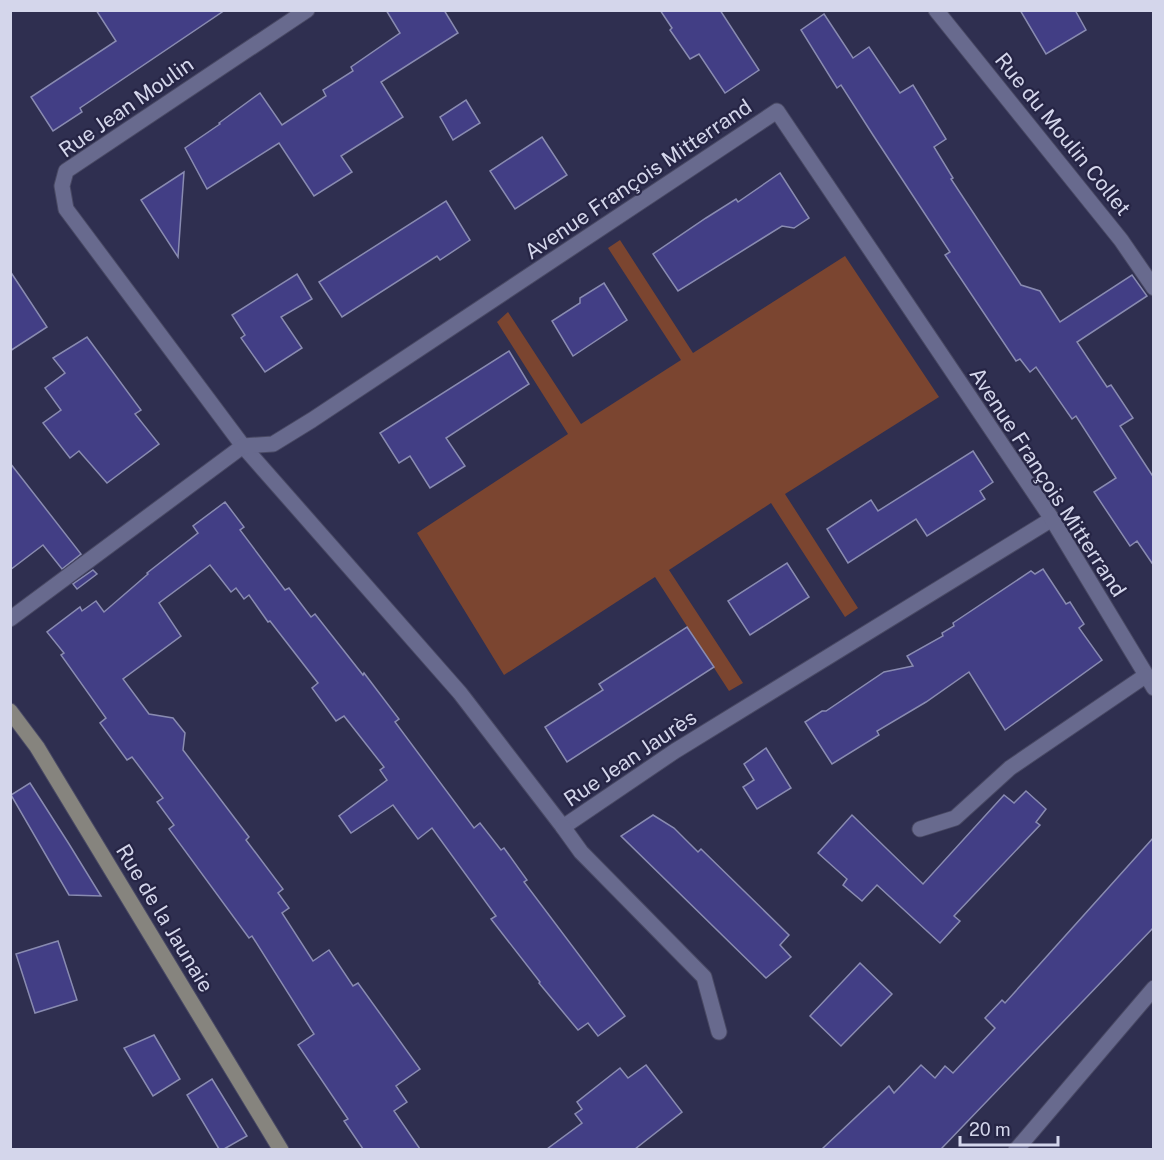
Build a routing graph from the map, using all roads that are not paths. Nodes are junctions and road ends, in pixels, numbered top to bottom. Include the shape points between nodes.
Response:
1 (307, 10) edge
2 (936, 10) edge
3 (1154, 288) edge
4 (243, 446) junction
5 (1052, 519) junction
6 (10, 619) edge
7 (1149, 682) edge
8 (10, 711) edge
9 (563, 827) junction
10 (920, 829) dead end
11 (1154, 988) edge
12 (719, 1032) dead end
13 (281, 1149) edge
14 (1016, 1149) edge

1 - 4 street, Rue Jean Moulin via 66,171 62,186 66,209
2 - 3 street, Rue du Moulin Collet via 1121,240
4 - 5 street, Avenue François Mitterrand via 273,444 312,420 777,111
4 - 6 street
4 - 9 street, Rue Jean Jaurès via 460,693
5 - 7 street, Avenue François Mitterrand
5 - 9 street, Rue Jean Jaurès via 675,751
7 - 10 street via 1010,768 955,818
8 - 13 main road, Rue de la Jaunaie via 37,747
9 - 12 street via 582,852 704,977
11 - 14 street

